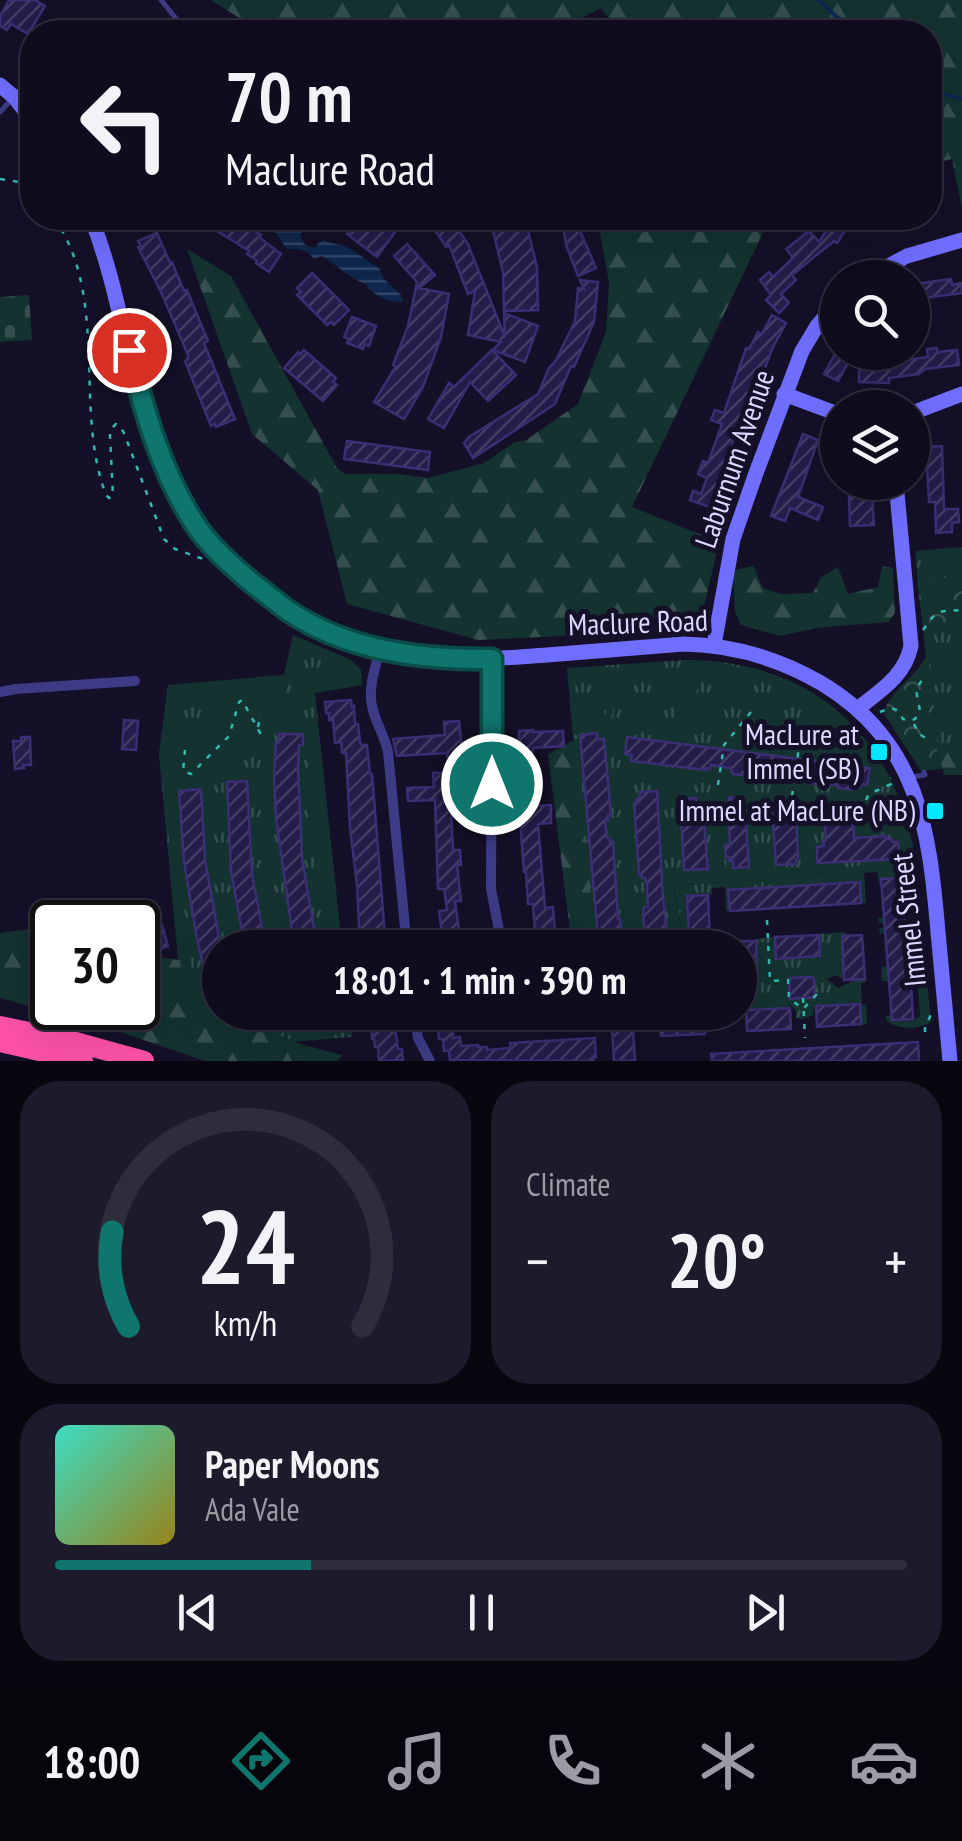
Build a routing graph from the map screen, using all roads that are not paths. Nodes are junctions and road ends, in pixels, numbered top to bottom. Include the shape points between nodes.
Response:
1 (161, 0) edge
2 (177, 20) edge
3 (0, 85) edge
4 (20, 93) edge
5 (14, 97) junction
6 (20, 105) edge
7 (0, 112) edge
8 (95, 230) edge
9 (962, 240) edge
10 (900, 260) edge
11 (820, 324) edge
12 (784, 394) junction
13 (962, 394) edge
14 (820, 407) edge
15 (930, 407) edge
16 (898, 500) edge
17 (714, 645) junction
18 (380, 650) junction
19 (492, 659) junction
20 (135, 681) dead end
21 (0, 692) edge
22 (858, 710) junction
23 (908, 775) joint
24 (406, 930) edge
25 (498, 930) dead end
26 (0, 1026) edge
27 (417, 1030) edge
28 (0, 1042) edge
29 (83, 1061) edge
30 (144, 1061) edge
31 (430, 1061) edge
32 (950, 1061) edge

1 - 2 lane
3 - 5 street
4 - 5 street
5 - 6 street
5 - 7 lane
8 - 18 street, Maclure Road via 160,458 194,522 239,572 289,612
9 - 10 street
11 - 12 street, Laburnum Avenue
12 - 14 street
12 - 17 street, Laburnum Avenue via 734,539
13 - 15 street
16 - 22 street via 911,646 902,670
17 - 19 street, Maclure Road
17 - 22 street, Maclure Road via 793,666
18 - 19 street, Maclure Road
18 - 24 street via 370,693 388,752
19 - 25 street via 491,889
20 - 21 street
22 - 23 street, Maclure Road
23 - 32 street, Immel Street via 929,840
26 - 30 highway
27 - 31 street
28 - 29 highway

